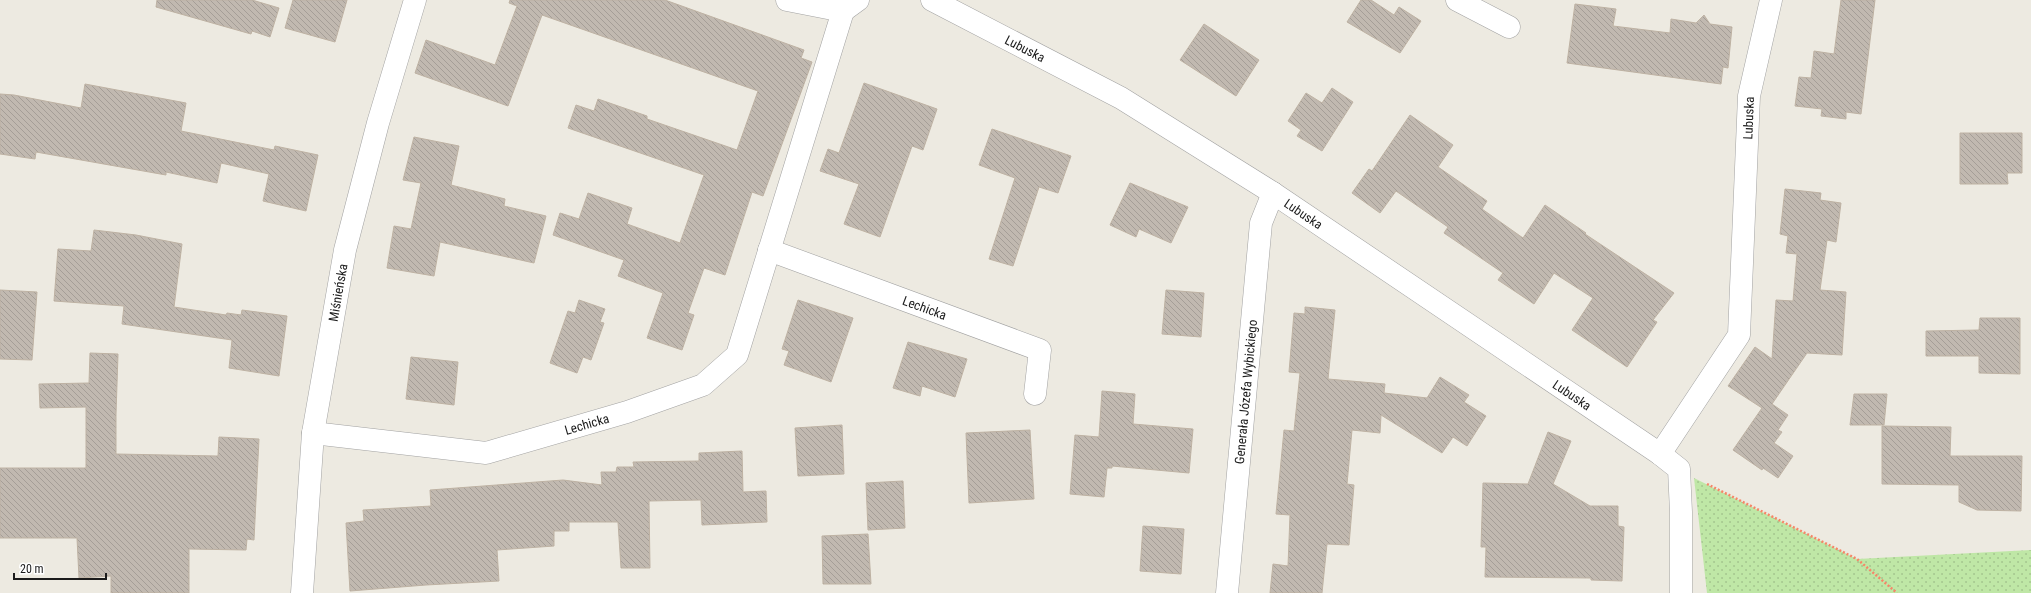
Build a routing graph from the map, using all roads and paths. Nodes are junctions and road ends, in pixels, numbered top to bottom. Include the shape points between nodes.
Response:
1 (415, 0) edge
2 (787, 0) edge
3 (932, 0) edge
4 (1457, 0) edge
5 (1771, 0) edge
6 (851, 6) edge
7 (1509, 27) dead end
8 (1274, 193) junction
9 (769, 250) junction
10 (1035, 394) dead end
11 (313, 434) junction
12 (1660, 454) junction
13 (1679, 469) junction
14 (302, 593) edge
15 (1226, 593) edge
16 (1680, 593) edge
17 (1897, 593) edge

1 - 11 street, Miśnieńska via 378,123 345,250
2 - 6 street
3 - 8 street, Lubuska via 1121,98
4 - 7 street
5 - 12 street, Lubuska via 1749,96 1739,335
6 - 9 street, Lechicka
8 - 12 street, Lubuska
8 - 15 street, Generała Józefa Wybickiego via 1261,223
9 - 10 street, Lechicka via 1040,350
9 - 11 street, Lechicka via 737,355 703,385 627,412 486,453
11 - 14 street, Miśnieńska
12 - 13 street, Lubuska
13 - 16 street
13 - 17 path via 1857,559

